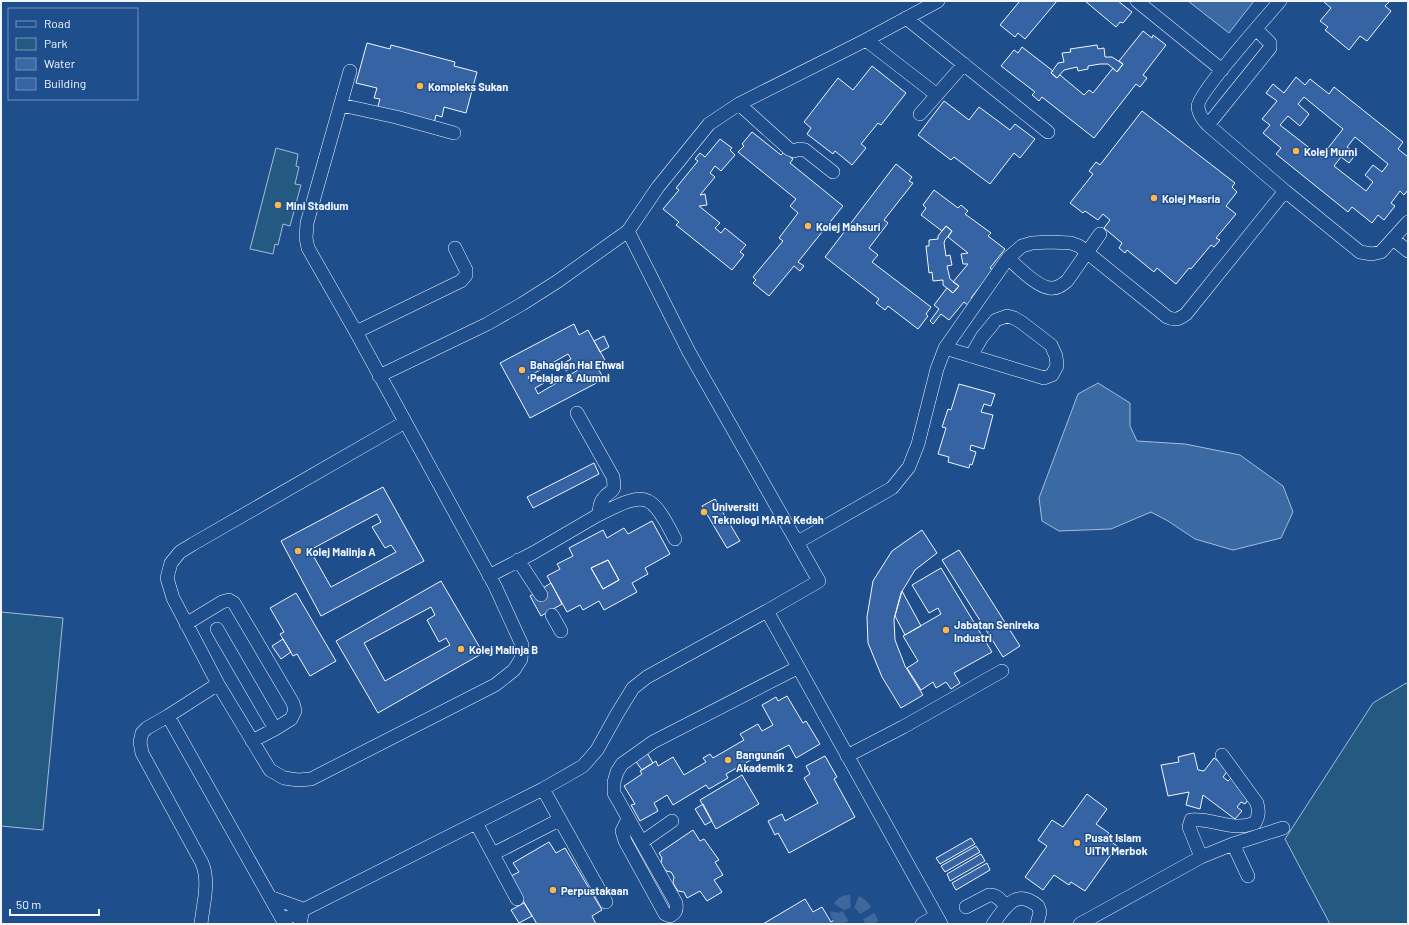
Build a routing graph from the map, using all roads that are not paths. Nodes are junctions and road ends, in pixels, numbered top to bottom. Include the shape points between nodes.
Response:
1 (938, 1) edge
2 (1137, 1) edge
3 (1280, 1) edge
4 (906, 18) junction
5 (1256, 29) junction
6 (866, 40) junction
7 (964, 64) junction
8 (1222, 70) junction
9 (350, 71) dead end
10 (937, 95) junction
11 (739, 104) junction
12 (341, 105) junction
13 (920, 114) dead end
14 (1208, 125) junction
15 (1048, 132) dead end
16 (454, 133) dead end
17 (833, 172) dead end
18 (1285, 191) junction
19 (1408, 222) edge
20 (628, 230) junction
21 (1100, 234) dead end
22 (1393, 239) junction
23 (455, 248) dead end
24 (1408, 251) edge
25 (1087, 253) junction
26 (1008, 258) junction
27 (356, 332) junction
28 (945, 348) junction
29 (971, 356) junction
30 (379, 376) junction
31 (577, 413) dead end
32 (405, 422) junction
33 (598, 515) junction
34 (675, 538) dead end
35 (798, 542) junction
36 (518, 560) junction
37 (489, 576) junction
38 (542, 595) tunnel mouth
39 (767, 611) junction
40 (552, 615) tunnel mouth
41 (186, 624) junction
42 (217, 629) dead end
43 (561, 631) dead end
44 (797, 668) junction
45 (1002, 671) dead end
46 (218, 684) junction
47 (168, 716) junction
48 (275, 730) junction
49 (252, 741) junction
50 (1222, 755) dead end
51 (847, 756) junction
52 (543, 789) junction
53 (628, 819) junction
54 (559, 820) junction
55 (672, 821) dead end
56 (476, 823) junction
57 (1283, 828) dead end
58 (642, 842) junction
59 (1233, 844) junction
60 (493, 854) junction
61 (1201, 857) junction
62 (1248, 876) dead end
63 (270, 897) junction
64 (517, 899) dead end
65 (606, 902) dead end
66 (1006, 906) junction
67 (966, 907) dead end
68 (303, 910) junction
69 (939, 920) edge
70 (284, 922) edge
71 (201, 924) edge
72 (300, 924) edge
73 (922, 924) edge
74 (993, 924) edge
75 (1037, 924) edge
76 (1080, 924) edge

1 - 4 street
2 - 8 street
3 - 5 street
4 - 6 street
4 - 7 street
5 - 8 street
5 - 14 street via 1270,43 1268,51
6 - 10 street
6 - 11 street
7 - 10 street
7 - 15 street
8 - 14 street via 1198,106 1200,116
9 - 12 street
10 - 13 street
11 - 17 street via 789,149 805,150
11 - 20 street via 709,124 658,187
12 - 16 street
12 - 27 street via 306,238 308,248
14 - 18 street
18 - 22 street via 1360,252 1378,254
18 - 25 street via 1180,319 1167,317
19 - 22 street
20 - 30 street via 522,304 487,324
20 - 35 street via 689,352
21 - 25 street
22 - 24 street
23 - 27 street via 466,270 466,275 461,281
25 - 26 street via 1071,243 1032,243 1022,246
25 - 26 street via 1067,281 1060,287 1050,288 1040,285
26 - 28 street
27 - 30 street
28 - 29 street
28 - 35 street via 909,467 892,488
29 - 29 street via 1044,378 1052,374 1056,366 1056,356 1051,345 1021,322 1007,316 996,320
30 - 32 street
31 - 33 street via 613,476 614,487 611,493 602,499
32 - 37 street
32 - 41 street via 180,552 171,563 167,578 173,598
33 - 34 street via 634,499 648,500 659,512
33 - 36 street
35 - 39 street via 819,581
36 - 37 street
36 - 38 street
37 - 49 street via 522,645 521,659 514,670 496,685 311,779 284,778 270,770
39 - 44 street
39 - 52 street via 633,688 597,750 583,766
40 - 43 street
41 - 46 street
41 - 48 street via 222,602 229,600 234,603 293,703 295,711 291,719
42 - 48 street
44 - 51 street
44 - 53 street via 654,742 622,764 614,782 614,793
45 - 51 street via 903,728
46 - 47 street
46 - 49 street
47 - 63 street
47 - 71 street via 146,728 140,742 142,753 206,872
48 - 49 street
50 - 61 street via 1257,803 1258,818 1255,823 1239,827 1207,820 1191,820 1189,827
51 - 69 street
52 - 54 street
52 - 56 street
53 - 58 street
53 - 58 street via 622,831 625,841 665,914 670,916 677,909 676,903
54 - 60 street
54 - 65 street
55 - 58 street
56 - 60 street
56 - 68 street
57 - 59 street
59 - 61 street
59 - 62 street
60 - 64 street
61 - 76 street
63 - 68 street
63 - 70 street
66 - 67 street via 993,894
66 - 74 street
66 - 75 street via 1019,898 1034,902 1040,912
68 - 70 street
68 - 72 street
69 - 73 street

